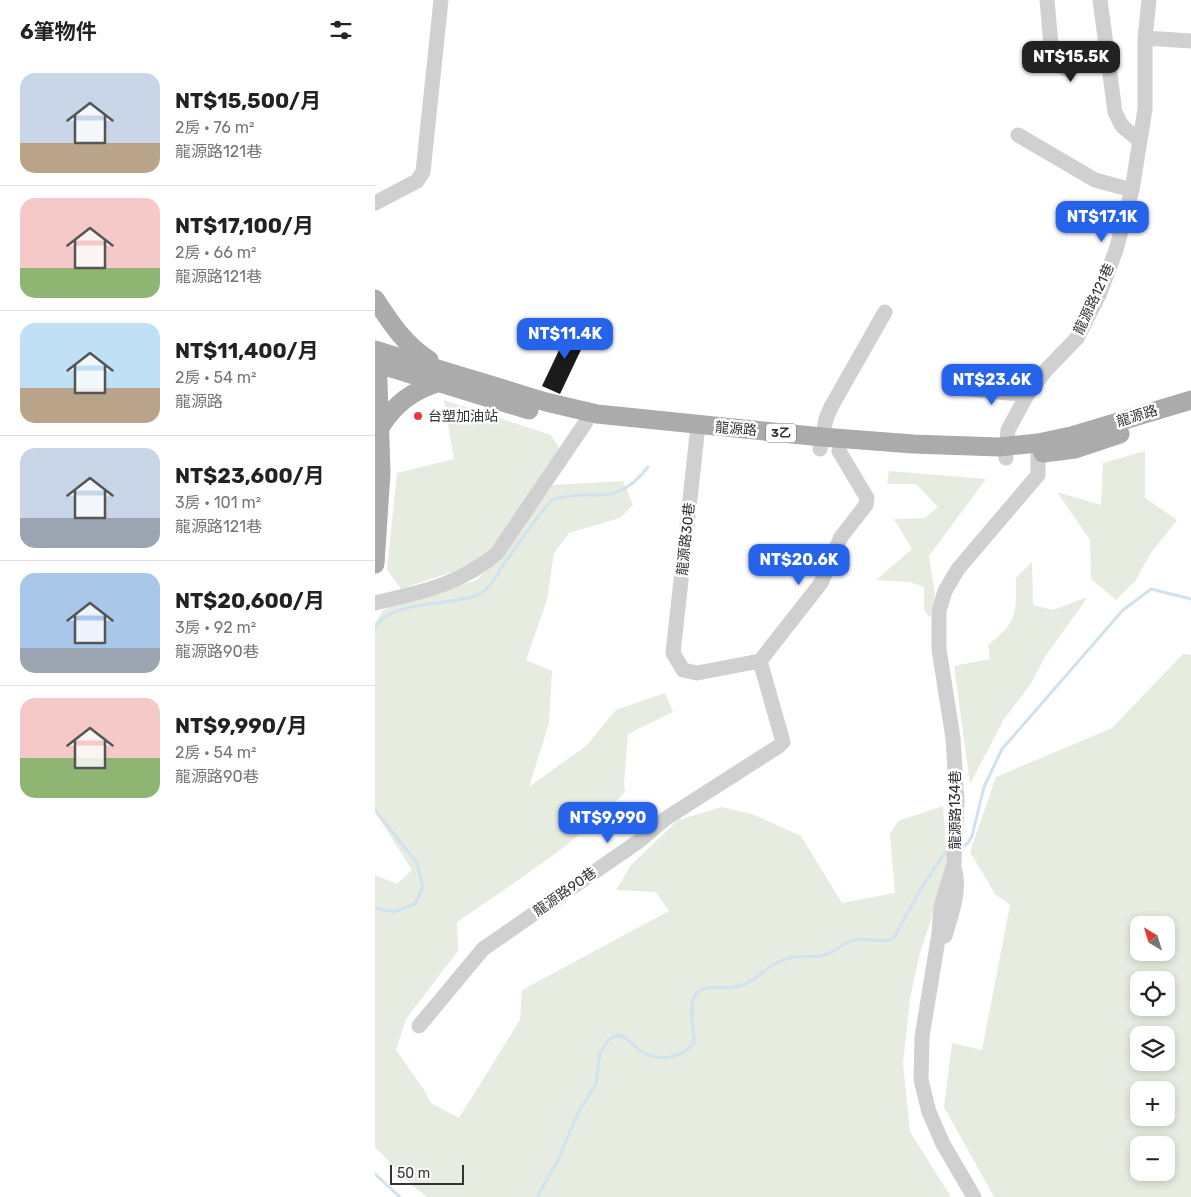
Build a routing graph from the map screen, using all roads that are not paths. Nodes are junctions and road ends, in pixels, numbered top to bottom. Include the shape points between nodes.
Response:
1 (441, 0) edge
2 (1047, 0) edge
3 (1100, 0) edge
4 (1149, 0) edge
5 (1145, 38) junction
6 (1191, 41) edge
7 (1106, 58) junction
8 (1018, 135) dead end
9 (1140, 141) junction
10 (1132, 190) junction
11 (375, 203) edge
12 (375, 299) edge
13 (885, 312) dead end
14 (376, 352) edge
15 (440, 376) junction
16 (959, 388) dead end
17 (1027, 394) junction
18 (1191, 400) edge
19 (1191, 413) edge
20 (586, 422) junction
21 (381, 426) junction
22 (698, 432) junction
23 (821, 443) junction
24 (1038, 449) junction
25 (839, 451) junction
26 (1006, 453) junction
27 (375, 564) edge
28 (375, 604) edge
29 (760, 660) junction
30 (419, 1026) dead end
31 (975, 1197) edge

1 - 11 street via 423,172 417,181
2 - 7 street via 1051,56 1057,64 1067,69
3 - 7 street
4 - 5 street, 龍源路121巷
5 - 6 street
5 - 9 street, 龍源路121巷 via 1145,109
7 - 9 street via 1115,112 1122,126
8 - 10 street via 1095,180
9 - 10 street, 龍源路121巷
10 - 17 street, 龍源路121巷 via 1099,295 1077,338
12 - 15 main road via 397,332
13 - 23 street via 831,407
14 - 15 main road, 3乙
14 - 21 main road
15 - 20 main road, 3乙 via 542,414
15 - 21 main road via 401,401
15 - 22 main road, 龍源路 / 3乙 via 572,409
16 - 17 street
17 - 26 street, 龍源路121巷 via 1008,430
18 - 24 main road, 龍源路 / 3乙
19 - 24 main road, 3乙 via 1075,449
20 - 22 main road, 3乙
20 - 28 street via 497,553 481,567 453,582
21 - 27 main road
22 - 23 main road, 3乙
22 - 29 street, 龍源路30巷 via 673,653 683,670 697,673
23 - 25 main road, 3乙
23 - 26 main road, 3乙 via 913,444
24 - 26 main road, 3乙
24 - 31 street, 龍源路134巷 via 1038,475 958,568 945,591 939,611 939,649 953,738 957,802 954,862 958,882 931,983 922,1037 921,1080 929,1112 943,1144
25 - 26 main road, 3乙 via 954,459
25 - 29 street via 867,498 866,505 841,537 821,584
29 - 30 street, 龍源路90巷 via 783,742 665,819 639,841 483,949

